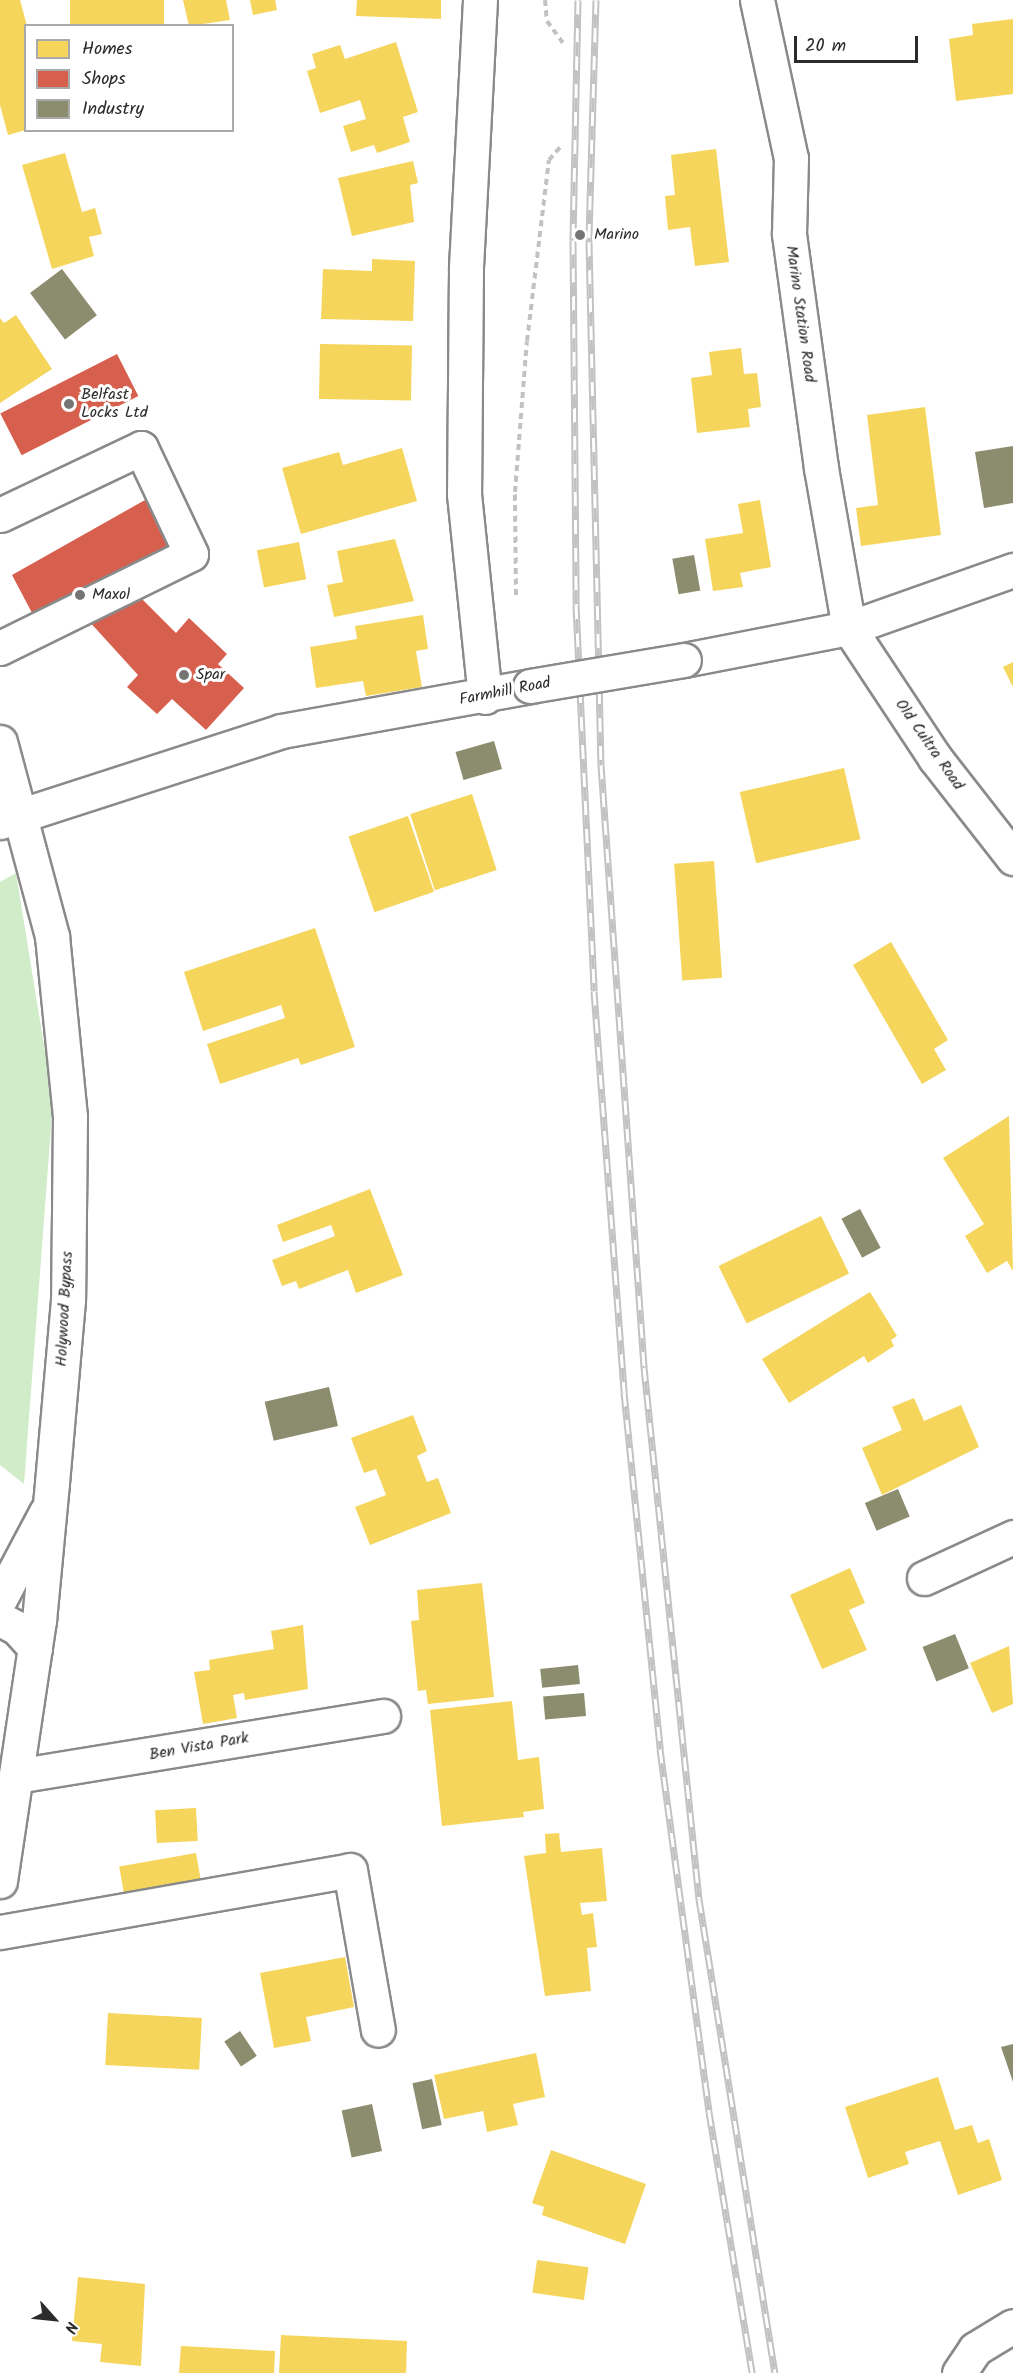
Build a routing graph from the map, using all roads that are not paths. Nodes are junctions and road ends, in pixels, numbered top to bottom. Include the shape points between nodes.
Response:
1 (480, 0) edge
2 (757, 0) edge
3 (0, 515) edge
4 (1013, 570) edge
5 (849, 628) junction
6 (0, 648) edge
7 (485, 697) junction
8 (2, 753) edge
9 (12, 818) edge
10 (1013, 858) edge
11 (50, 1502) junction
12 (1013, 1537) edge
13 (924, 1578) dead end
14 (0, 1599) edge
15 (0, 1619) edge
16 (35, 1648) junction
17 (383, 1716) dead end
18 (16, 1776) junction
19 (0, 1881) edge
20 (0, 1932) edge
21 (378, 2030) dead end
22 (1013, 2326) edge
23 (959, 2373) edge

1 - 7 main road via 466,270 464,494
2 - 5 main road, Marino Station Road via 791,158 789,234 820,468
3 - 6 main road via 141,448 191,554
4 - 5 main road, Farmhill Road
5 - 7 main road, Farmhill Road, bridge
5 - 10 main road, Old Cultra Road via 935,758
7 - 9 main road, Farmhill Road via 281,731
8 - 9 main road, Holywood Bypass
9 - 11 main road, Holywood Bypass via 52,936 70,1117 68,1300
11 - 14 main road via 32,1546
11 - 16 main road, Holywood Bypass
12 - 13 main road
15 - 16 main road via 17,1628
16 - 18 main road, Holywood Bypass
17 - 18 main road, Ben Vista Park
18 - 19 main road, Holywood Bypass
20 - 21 main road via 350,1870
22 - 23 main road via 975,2349

